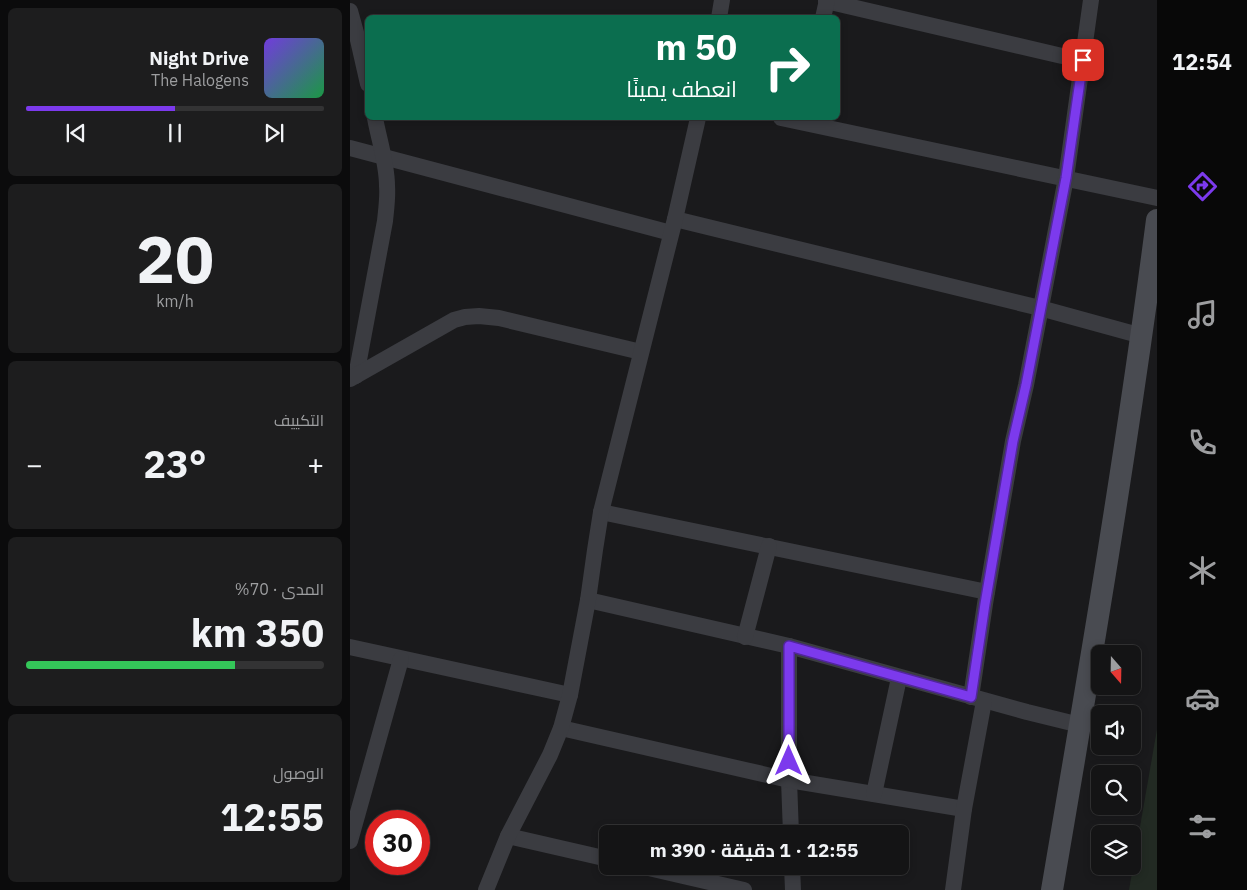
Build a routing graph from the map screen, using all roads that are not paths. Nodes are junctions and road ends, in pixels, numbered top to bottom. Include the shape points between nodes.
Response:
1 (722, 0) edge
2 (827, 0) edge
3 (1091, 0) edge
4 (350, 10) edge
5 (720, 15) edge
6 (824, 15) edge
7 (1083, 60) junction
8 (365, 71) edge
9 (375, 120) edge
10 (698, 120) edge
11 (801, 120) edge
12 (350, 148) edge
13 (383, 157) junction
14 (1066, 178) junction
15 (1157, 198) edge
16 (1157, 220) edge
17 (673, 226) junction
18 (1040, 308) junction
19 (1142, 336) junction
20 (641, 352) junction
21 (353, 378) edge
22 (601, 512) junction
23 (769, 546) junction
24 (987, 592) junction
25 (588, 600) junction
26 (745, 636) junction
27 (789, 646) junction
28 (350, 647) edge
29 (400, 659) junction
30 (900, 678) junction
31 (570, 695) junction
32 (978, 699) junction
33 (1080, 725) junction
34 (561, 728) junction
35 (789, 780) junction
36 (874, 794) junction
37 (964, 809) junction
38 (354, 812) edge
39 (791, 825) edge
40 (508, 836) junction
41 (350, 841) edge
42 (599, 857) edge
43 (679, 875) edge
44 (792, 875) edge
45 (486, 890) edge
46 (744, 890) edge
47 (793, 890) edge
48 (953, 890) edge
49 (1052, 890) edge

1 - 5 street
2 - 6 street
2 - 7 street
3 - 7 street
4 - 8 street
7 - 14 street
9 - 13 street
10 - 17 street
11 - 14 street
12 - 13 street
13 - 17 street
13 - 21 street via 388,185 385,221
14 - 15 street
14 - 18 street
16 - 19 main road
17 - 18 street
17 - 20 street
18 - 19 street
18 - 24 street
19 - 33 main road
20 - 21 street via 498,318 465,317 448,323
20 - 22 street
22 - 23 street
22 - 25 street
23 - 24 street
23 - 26 street
24 - 32 street
25 - 26 street
25 - 31 street
26 - 27 street
27 - 30 street
27 - 35 street
28 - 29 street
29 - 31 street
29 - 38 street
30 - 32 street
30 - 36 street
31 - 34 street
32 - 33 street
32 - 37 street
33 - 49 main road
34 - 35 street
34 - 40 street
35 - 36 street
35 - 39 street
36 - 37 street
37 - 48 street
38 - 41 street
40 - 42 street
40 - 45 street
43 - 46 street
44 - 47 street

